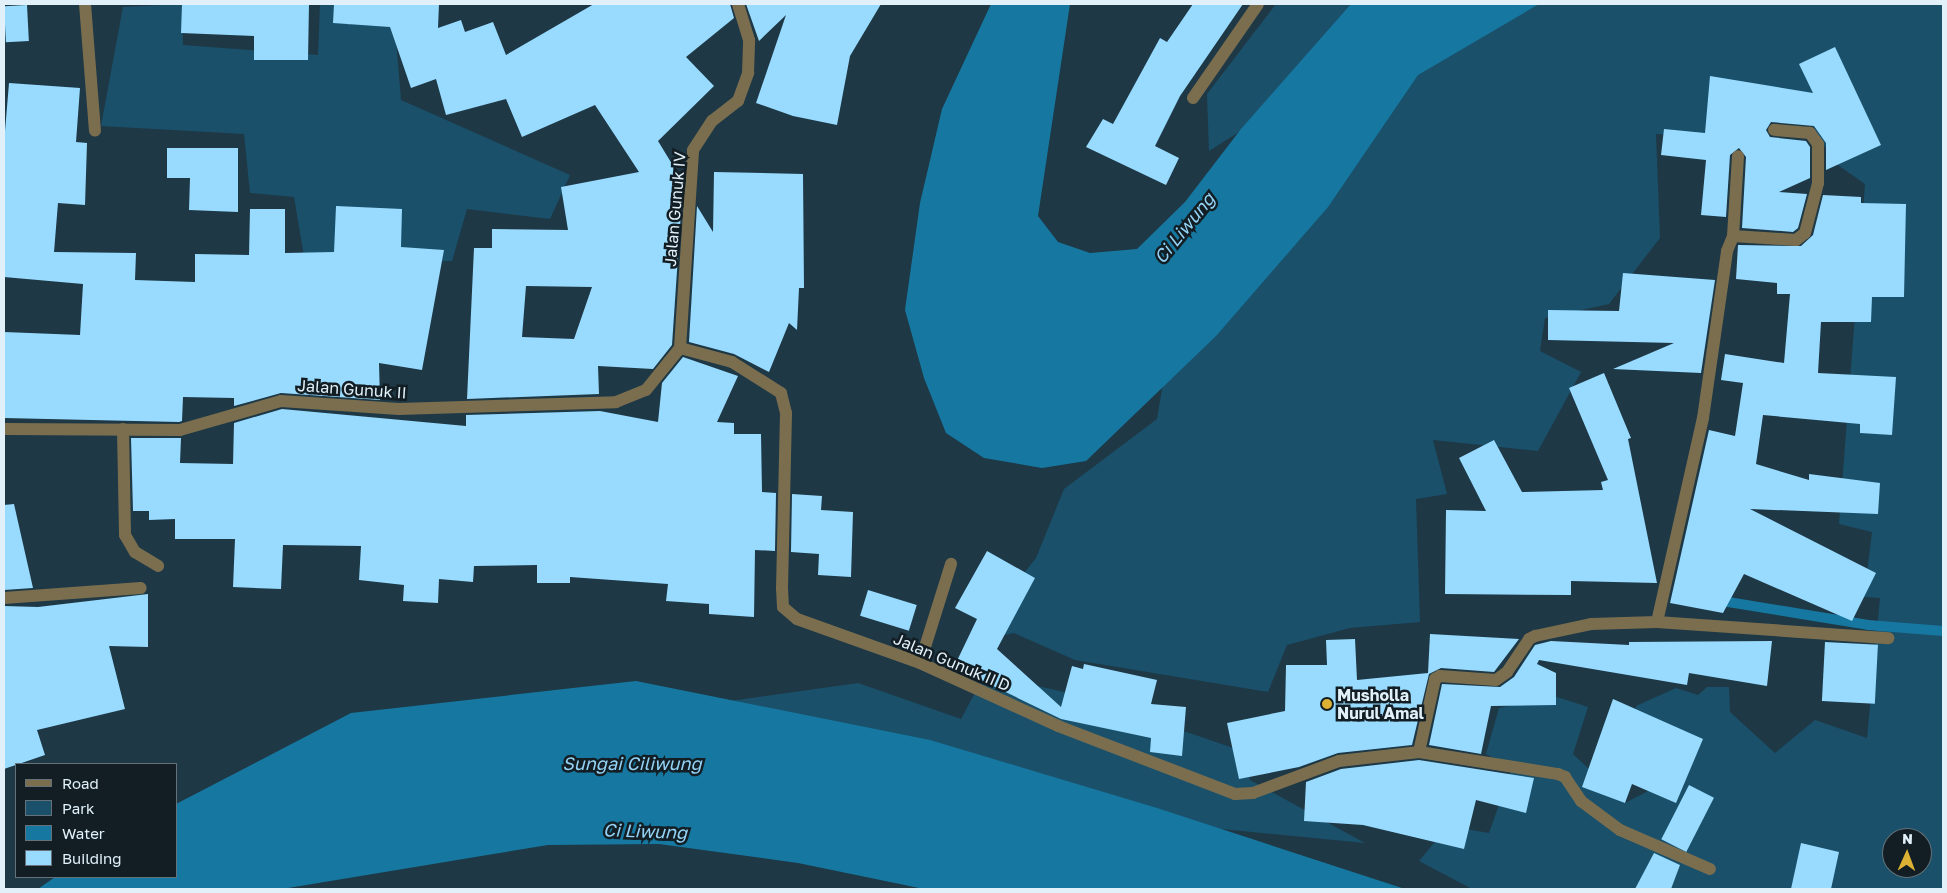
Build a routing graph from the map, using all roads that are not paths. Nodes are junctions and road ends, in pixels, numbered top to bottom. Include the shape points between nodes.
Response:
1 (86, 4) edge
2 (738, 4) edge
3 (1258, 4) edge
4 (1193, 98) dead end
5 (1774, 130) dead end
6 (95, 131) dead end
7 (1738, 156) dead end
8 (1733, 236) junction
9 (680, 348) junction
10 (4, 429) edge
11 (123, 429) junction
12 (951, 564) dead end
13 (158, 566) dead end
14 (141, 588) dead end
15 (4, 598) edge
16 (1657, 622) junction
17 (1888, 638) dead end
18 (920, 663) junction
19 (1419, 752) junction
20 (1710, 869) dead end

1 - 6 street
2 - 9 street, Jalan Gunuk IV via 749,40 748,73 738,101 712,121 693,150
3 - 4 street
5 - 8 street via 1810,133 1818,144 1818,183 1805,233 1796,240
7 - 8 street
8 - 16 street via 1727,251 1704,418
9 - 11 street, Jalan Gunuk II via 646,390 616,402 399,409 281,401 180,430
9 - 18 street, Jalan Gunuk II D via 732,362 781,393 786,414 783,607 797,619
10 - 11 street, Jalan Gunuk II
11 - 13 street via 125,536 135,552
12 - 18 street
14 - 15 street
16 - 17 street
16 - 19 street via 1591,624 1535,636 1528,639 1507,672 1496,680 1440,676 1434,679
18 - 19 street, Jalan Gunuk II D via 1058,726 1235,794 1253,794 1339,761
19 - 20 street, Jalan Gunuk II D via 1563,775 1581,801 1620,830

